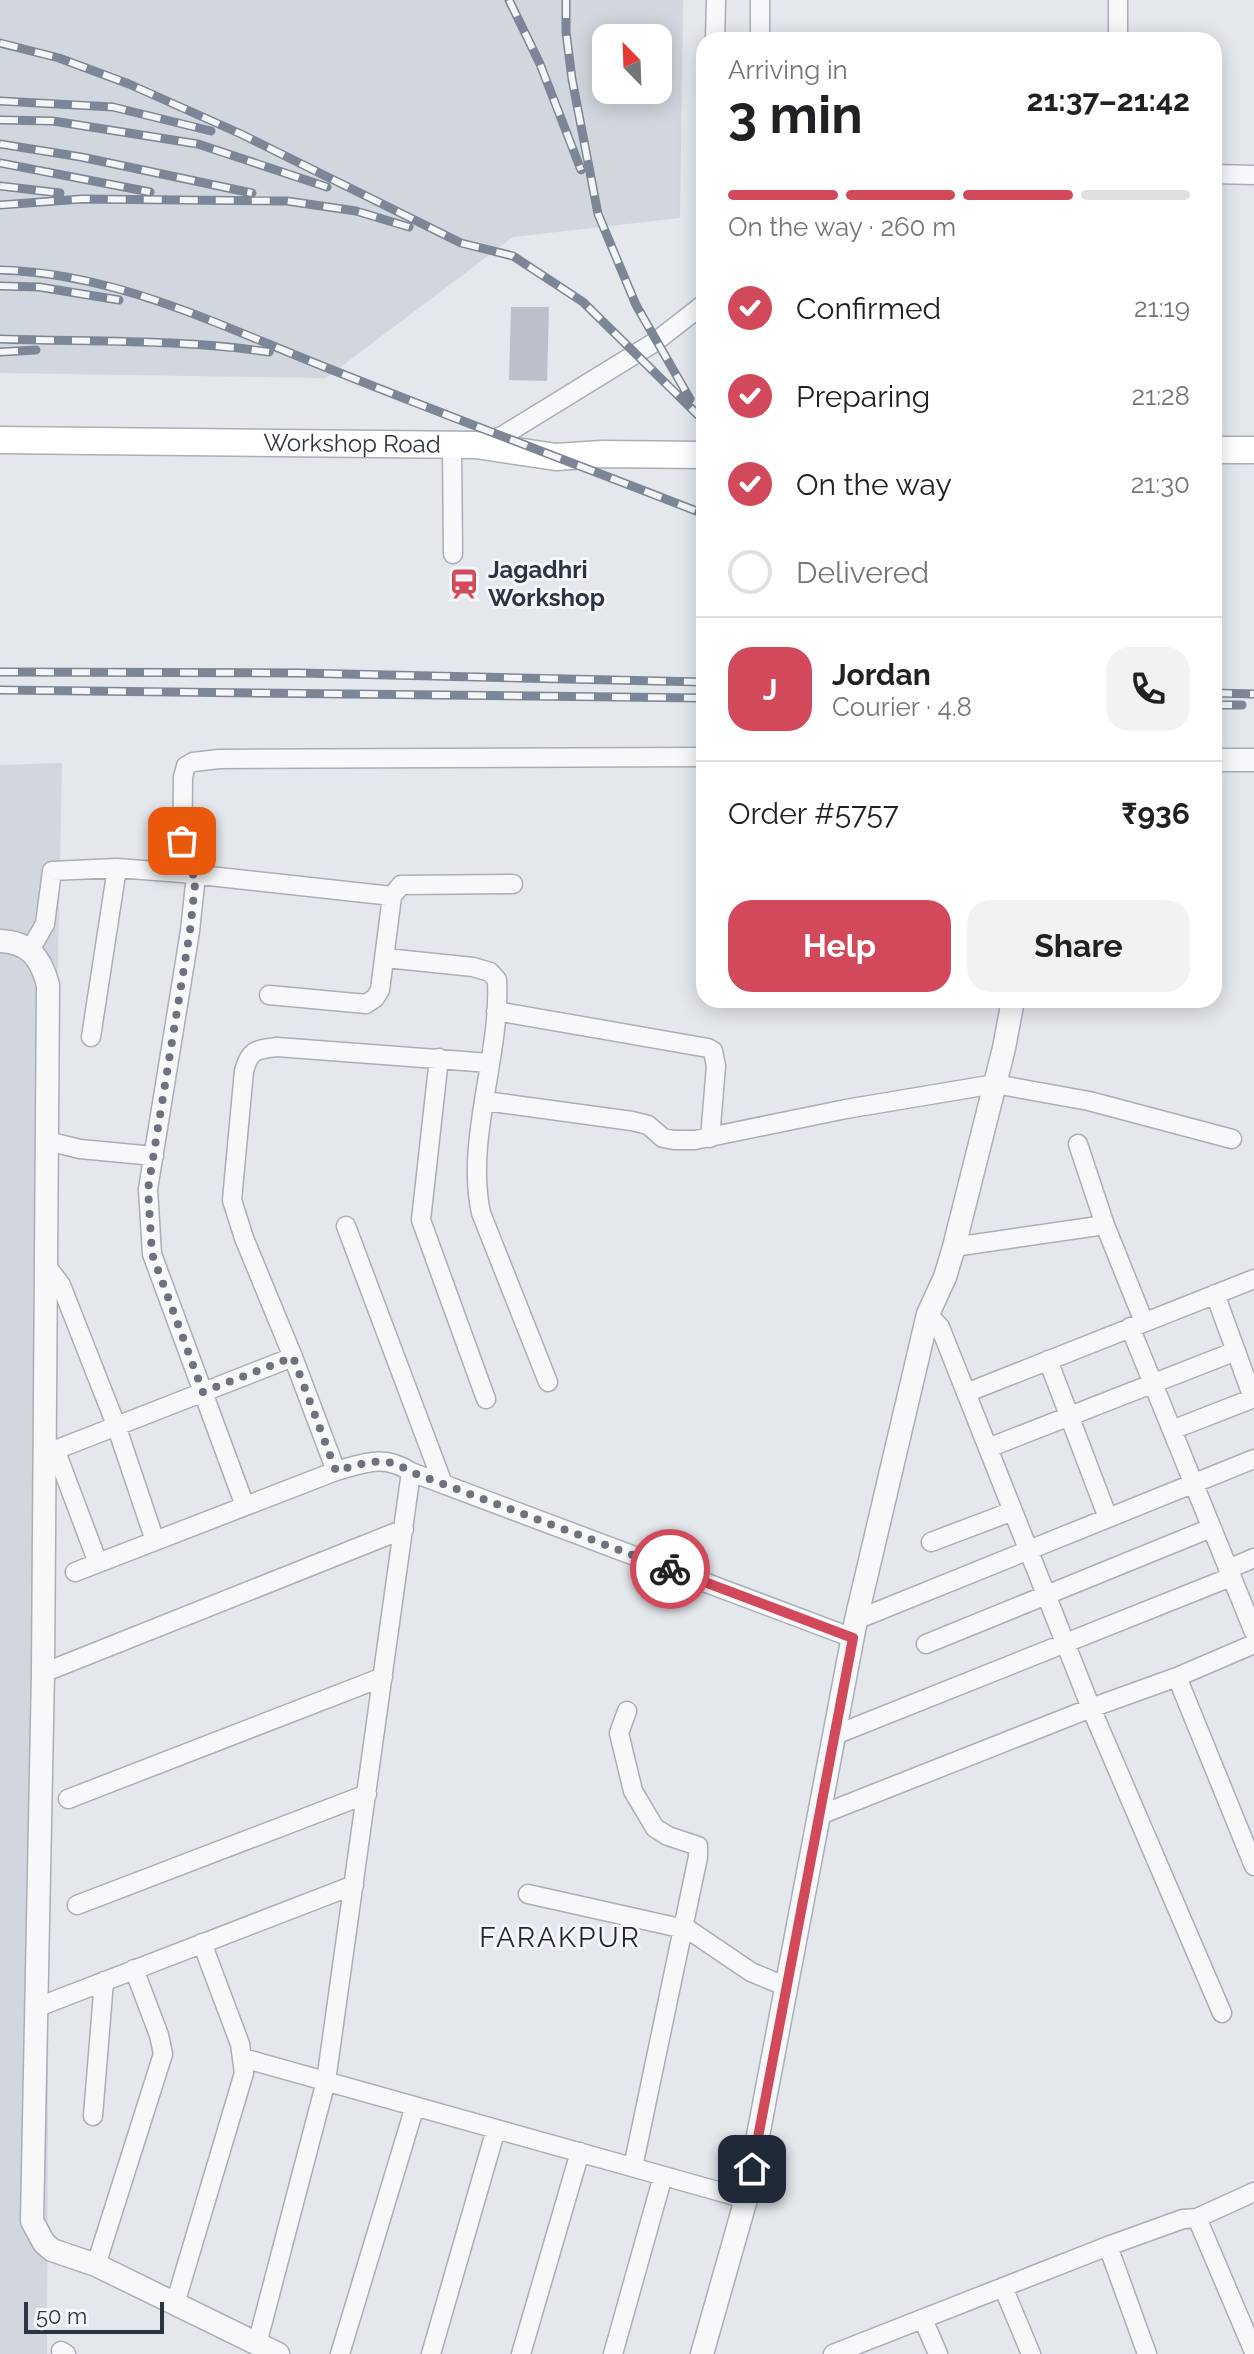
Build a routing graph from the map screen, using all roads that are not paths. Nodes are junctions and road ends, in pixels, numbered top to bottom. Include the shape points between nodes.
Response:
1 (716, 0) edge
2 (760, 0) edge
3 (1118, 0) edge
4 (715, 32) edge
5 (760, 32) edge
6 (1118, 32) edge
7 (1222, 174) edge
8 (1254, 175) edge
9 (696, 310) edge
10 (0, 440) edge
11 (464, 445) junction
12 (1222, 450) edge
13 (1254, 450) edge
14 (696, 455) edge
15 (453, 554) dead end
16 (696, 757) edge
17 (1222, 760) edge
18 (1254, 760) edge
19 (117, 868) junction
20 (189, 874) junction
21 (513, 884) dead end
22 (392, 896) junction
23 (0, 941) edge
24 (30, 950) junction
25 (386, 958) junction
26 (269, 995) dead end
27 (1011, 1008) edge
28 (496, 1011) junction
29 (91, 1037) dead end
30 (439, 1058) junction
31 (490, 1063) junction
32 (995, 1084) junction
33 (485, 1101) junction
34 (710, 1138) junction
35 (1232, 1139) dead end
36 (47, 1141) junction
37 (1078, 1144) dead end
38 (154, 1156) junction
39 (1105, 1225) junction
40 (346, 1226) dead end
41 (954, 1247) junction
42 (46, 1265) junction
43 (1254, 1279) edge
44 (1215, 1294) junction
45 (928, 1314) junction
46 (1137, 1324) junction
47 (1236, 1351) junction
48 (293, 1357) junction
49 (1048, 1360) junction
50 (548, 1382) dead end
51 (1153, 1383) junction
52 (203, 1392) junction
53 (966, 1393) junction
54 (1254, 1398) edge
55 (486, 1399) dead end
56 (1069, 1415) junction
57 (116, 1425) junction
58 (1172, 1430) junction
59 (988, 1448) junction
60 (50, 1451) junction
61 (1254, 1459) edge
62 (336, 1471) junction
63 (411, 1472) junction
64 (1193, 1483) junction
65 (443, 1484) junction
66 (245, 1506) junction
67 (1013, 1511) junction
68 (1108, 1518) junction
69 (1211, 1528) junction
70 (404, 1529) junction
71 (155, 1541) junction
72 (931, 1542) dead end
73 (1029, 1550) junction
74 (1254, 1558) edge
75 (98, 1563) junction
76 (75, 1572) dead end
77 (1229, 1573) junction
78 (1046, 1594) junction
79 (854, 1629) junction
80 (1254, 1632) edge
81 (1065, 1642) junction
82 (926, 1644) dead end
83 (1254, 1644) edge
84 (43, 1673) junction
85 (383, 1677) junction
86 (1177, 1677) junction
87 (1091, 1708) junction
88 (627, 1711) dead end
89 (835, 1735) junction
90 (367, 1794) junction
91 (68, 1799) dead end
92 (820, 1815) junction
93 (1254, 1866) edge
94 (354, 1885) junction
95 (528, 1894) dead end
96 (77, 1905) dead end
97 (681, 1928) junction
98 (202, 1943) junction
99 (134, 1969) junction
100 (104, 1981) junction
101 (787, 1987) junction
102 (38, 2007) junction
103 (1222, 2013) dead end
104 (243, 2058) junction
105 (326, 2081) junction
106 (415, 2106) junction
107 (93, 2116) dead end
108 (496, 2129) junction
109 (580, 2152) junction
110 (633, 2167) junction
111 (663, 2176) junction
112 (1254, 2192) edge
113 (746, 2199) junction
114 (1197, 2218) junction
115 (1108, 2246) junction
116 (96, 2265) junction
117 (1003, 2287) junction
118 (175, 2304) junction
119 (923, 2319) junction
120 (257, 2344) junction
121 (878, 2346) edge
122 (1254, 2352) edge
123 (706, 2353) edge
124 (278, 2354) edge
125 (340, 2354) edge
126 (431, 2354) edge
127 (521, 2354) edge
128 (613, 2354) edge
129 (833, 2354) edge
130 (938, 2354) edge
131 (1031, 2354) edge
132 (1147, 2354) edge

1 - 4 street
2 - 5 street
3 - 6 street
7 - 8 street
9 - 11 street via 655,342 502,436
10 - 11 main road, Workshop Road
11 - 14 main road, Workshop Road via 556,457
11 - 15 street
12 - 13 main road
16 - 20 street via 193,762 183,777
17 - 18 street
19 - 20 street
19 - 24 street via 52,871 45,924
19 - 29 street
20 - 22 street
20 - 38 street via 190,931
21 - 22 street via 410,883
22 - 25 street
23 - 24 street
24 - 36 street via 48,985
25 - 26 street via 380,990 366,1004
25 - 28 street via 490,972 497,980
27 - 32 street
28 - 31 street
28 - 34 street via 708,1048 716,1066
30 - 31 street
30 - 48 street via 277,1047 256,1050 248,1058 232,1200
30 - 55 street via 421,1220
31 - 33 street
32 - 34 street
32 - 35 street via 1089,1101
32 - 41 street
33 - 34 street via 632,1121 674,1140
33 - 50 street via 475,1189
36 - 38 street
36 - 42 street
37 - 39 street
38 - 52 street via 148,1189 152,1254
39 - 41 street
39 - 46 street
40 - 65 street
41 - 45 street
42 - 57 street via 61,1285
42 - 60 street
43 - 44 street
44 - 46 street
44 - 47 street
45 - 53 street via 940,1327
45 - 79 street
46 - 49 street
46 - 51 street
47 - 51 street
47 - 54 street
48 - 52 street
48 - 62 street
49 - 53 street
49 - 56 street
51 - 56 street
51 - 58 street
52 - 57 street
52 - 66 street
53 - 59 street
54 - 58 street
56 - 59 street
56 - 68 street
57 - 60 street
57 - 71 street
58 - 64 street
59 - 67 street
60 - 75 street
60 - 84 street
61 - 64 street
62 - 63 street via 389,1461
62 - 66 street
63 - 65 street
63 - 70 street
64 - 68 street
64 - 69 street
65 - 79 street
66 - 71 street
67 - 72 street
67 - 73 street
68 - 73 street
69 - 77 street
69 - 78 street
70 - 84 street
70 - 85 street
71 - 75 street
73 - 78 street
73 - 79 street
74 - 77 street
75 - 76 street
77 - 80 street
77 - 81 street
78 - 81 street
78 - 82 street
79 - 89 street
81 - 87 street
81 - 89 street
83 - 86 street
84 - 102 street
85 - 90 street
85 - 91 street
86 - 87 street
86 - 93 street
87 - 92 street
87 - 103 street
88 - 97 street via 619,1733 633,1791 655,1828 698,1846
89 - 92 street
90 - 94 street
90 - 96 street
92 - 101 street
94 - 98 street
94 - 105 street
95 - 97 street
97 - 101 street via 751,1972
97 - 110 street
98 - 99 street
98 - 104 street
99 - 100 street
99 - 116 street via 163,2054
100 - 102 street
100 - 107 street
101 - 113 street
102 - 116 street via 32,2221 52,2250
104 - 105 street
104 - 118 street via 244,2073
105 - 106 street
105 - 120 street
106 - 108 street
106 - 125 street
108 - 109 street
108 - 126 street
109 - 110 street
109 - 127 street
110 - 111 street
111 - 113 street
111 - 128 street
112 - 114 street
113 - 123 street
114 - 115 street
114 - 122 street
115 - 117 street
115 - 132 street
116 - 118 street
117 - 119 street
117 - 131 street
118 - 120 street
119 - 121 street
119 - 130 street
120 - 124 street
121 - 129 street

